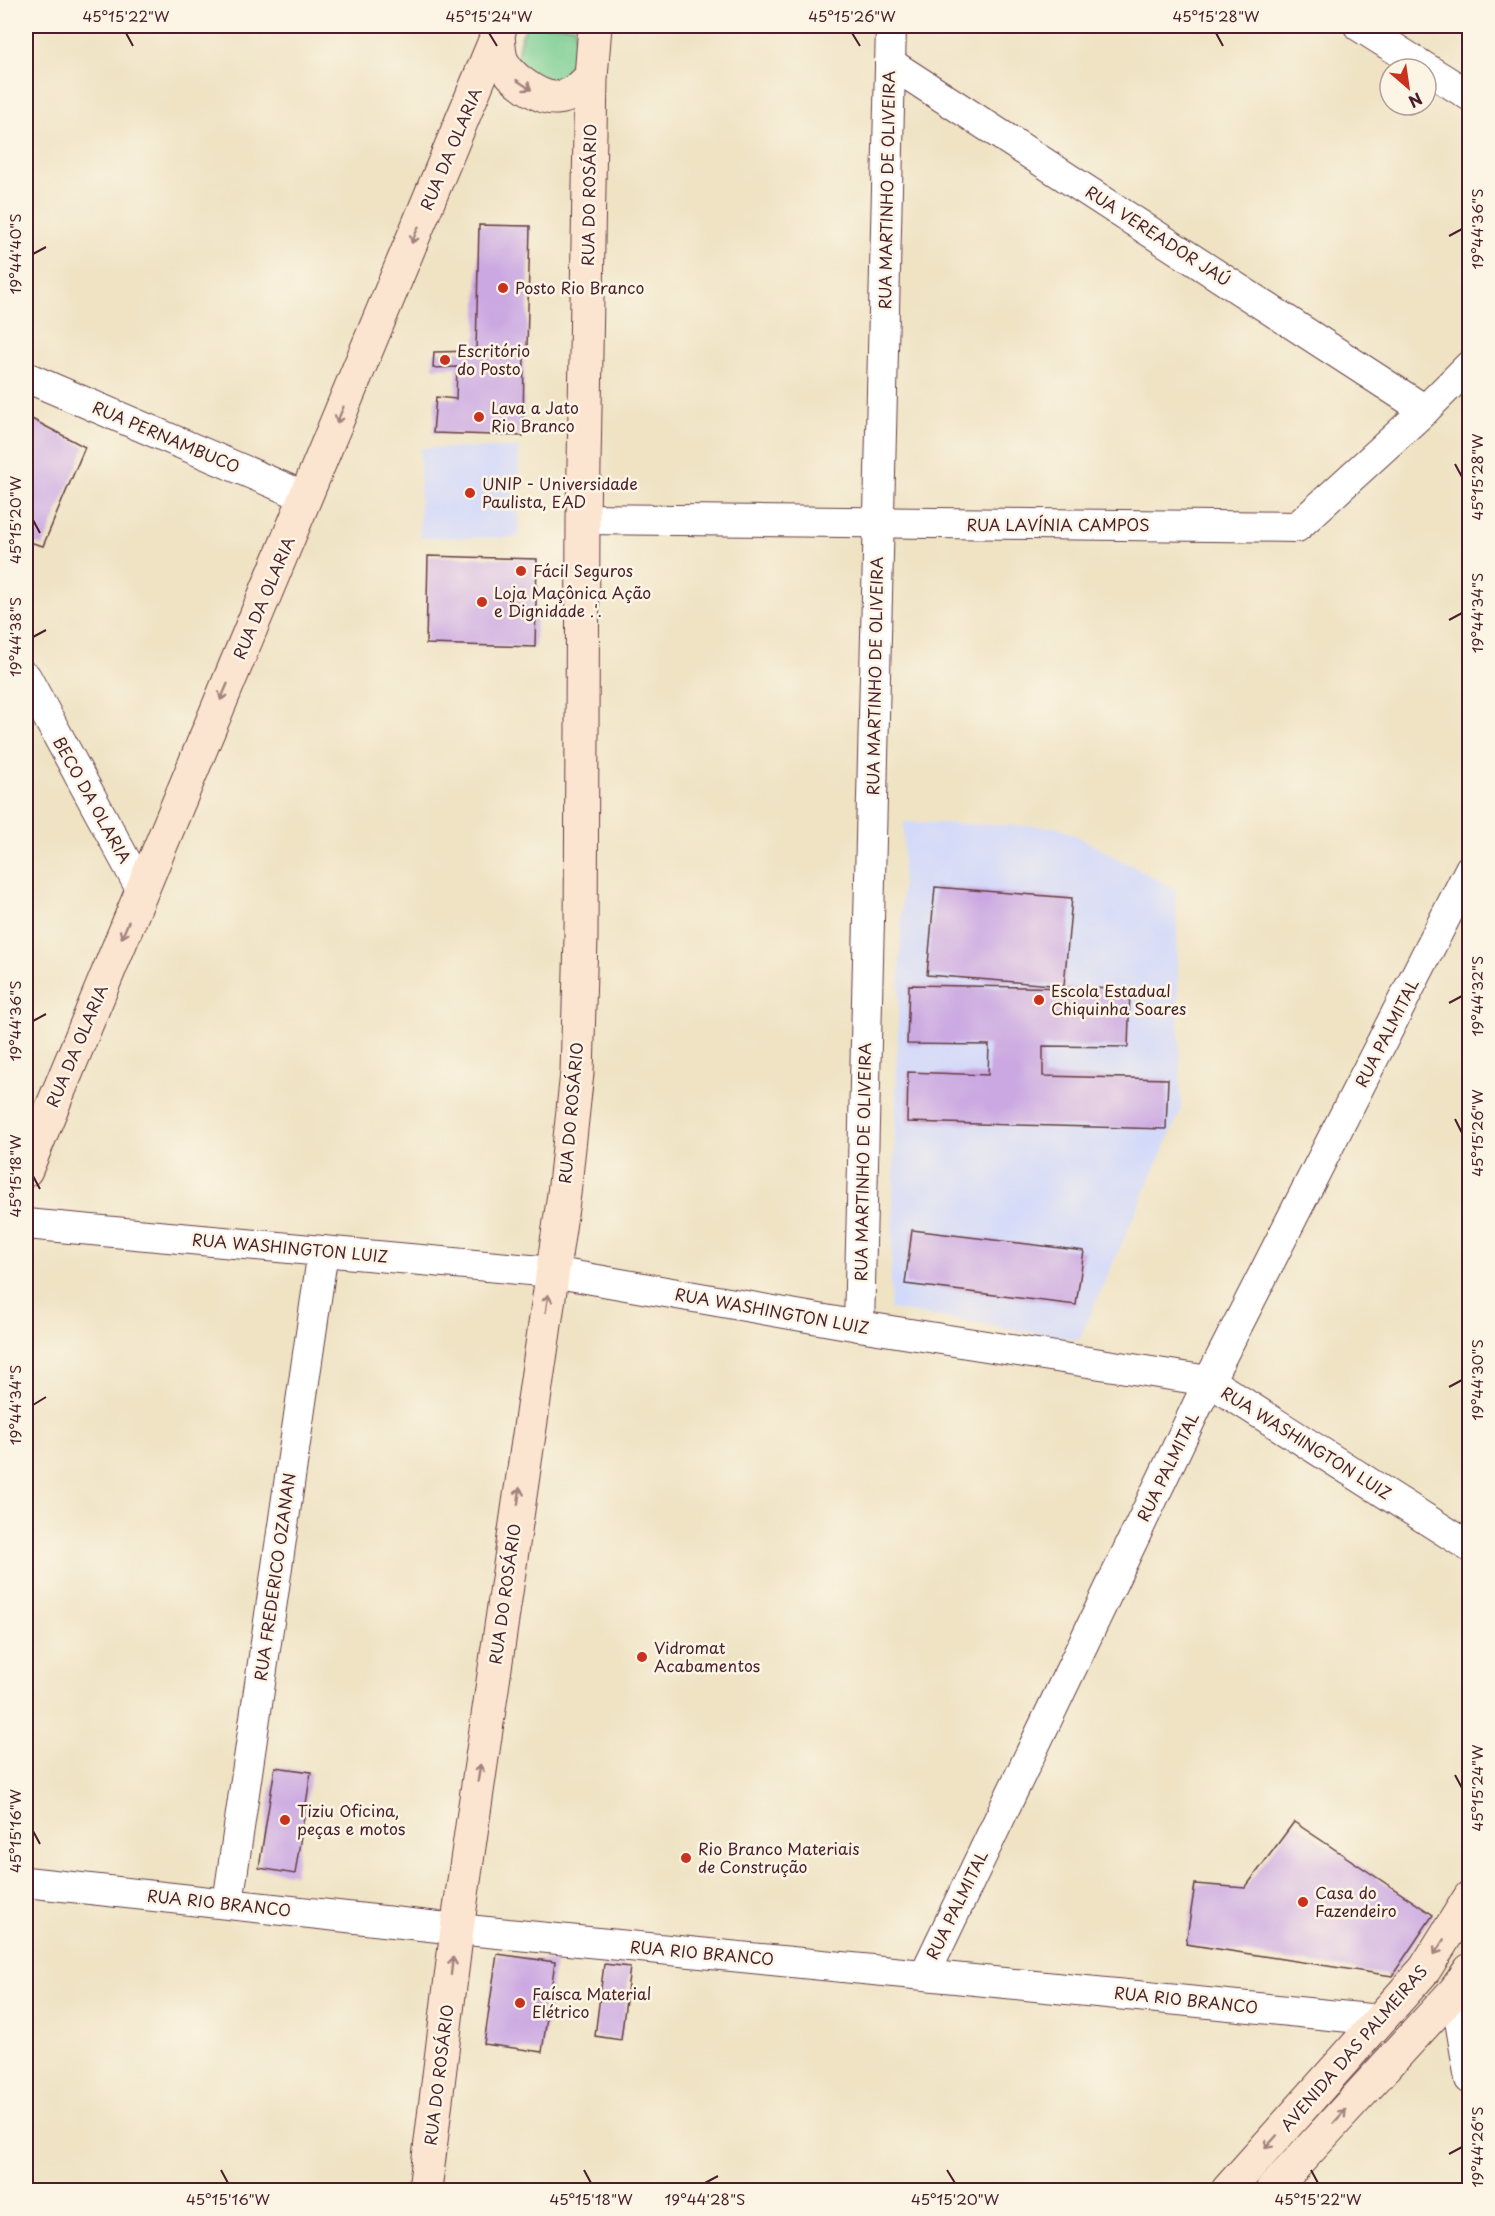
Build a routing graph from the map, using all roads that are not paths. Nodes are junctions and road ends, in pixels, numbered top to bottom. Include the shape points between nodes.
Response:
1 (595, 26) edge
2 (891, 26) edge
3 (1359, 26) edge
4 (499, 31) edge
5 (890, 63) junction
6 (591, 76) junction
7 (1470, 96) edge
8 (1470, 365) edge
9 (26, 377) edge
10 (1425, 410) junction
11 (306, 496) junction
12 (583, 519) junction
13 (879, 524) junction
14 (26, 677) edge
15 (1470, 869) edge
16 (142, 891) junction
17 (26, 1170) edge
18 (26, 1224) edge
19 (323, 1251) junction
20 (552, 1272) junction
21 (859, 1326) junction
22 (1209, 1381) junction
23 (1470, 1547) edge
24 (26, 1882) edge
25 (1470, 1897) edge
26 (228, 1903) junction
27 (457, 1929) junction
28 (925, 1974) junction
29 (1462, 1980) edge
30 (1380, 2020) junction
31 (1470, 2079) edge
32 (425, 2190) edge
33 (1228, 2190) edge
34 (1272, 2190) edge

1 - 6 main road, RUA DO ROSÁRIO
2 - 5 street, RUA MARTINHO DE OLIVEIRA
3 - 7 street
4 -> 6 main road via 502,62 517,81 537,92 556,98 576,92
4 -> 11 main road, RUA DA OLARIA
5 - 10 street, RUA VEREADOR JAÚ
5 - 13 street, RUA MARTINHO DE OLIVEIRA
6 - 12 main road, RUA DO ROSÁRIO
8 - 10 street, RUA LAVÍNIA CAMPOS
9 - 11 street, RUA PERNAMBUCO
10 - 13 street, RUA LAVÍNIA CAMPOS via 1297,527
11 -> 16 main road, RUA DA OLARIA
12 - 13 street, RUA LAVÍNIA CAMPOS
12 - 20 main road, RUA DO ROSÁRIO via 577,1073
13 - 21 street, RUA MARTINHO DE OLIVEIRA
14 - 16 street, BECO DA OLARIA
15 - 22 street, RUA PALMITAL
16 -> 17 main road, RUA DA OLARIA
18 - 19 street, RUA WASHINGTON LUIZ
19 - 20 street, RUA WASHINGTON LUIZ
19 - 26 street, RUA FREDERICO OZANAN
20 - 21 street, RUA WASHINGTON LUIZ
27 -> 20 main road, RUA DO ROSÁRIO
21 - 22 street, RUA WASHINGTON LUIZ
22 - 23 street, RUA WASHINGTON LUIZ
22 - 28 street, RUA PALMITAL
24 - 26 street, RUA RIO BRANCO
25 -> 30 main road, AVENIDA DAS PALMEIRAS via 1425,1969
26 - 27 street, RUA RIO BRANCO
27 - 28 street, RUA RIO BRANCO
32 -> 27 main road, RUA DO ROSÁRIO
28 - 30 street, RUA RIO BRANCO
29 - 31 street
34 -> 29 main road, AVENIDA DAS PALMEIRAS
30 -> 33 main road, AVENIDA DAS PALMEIRAS

